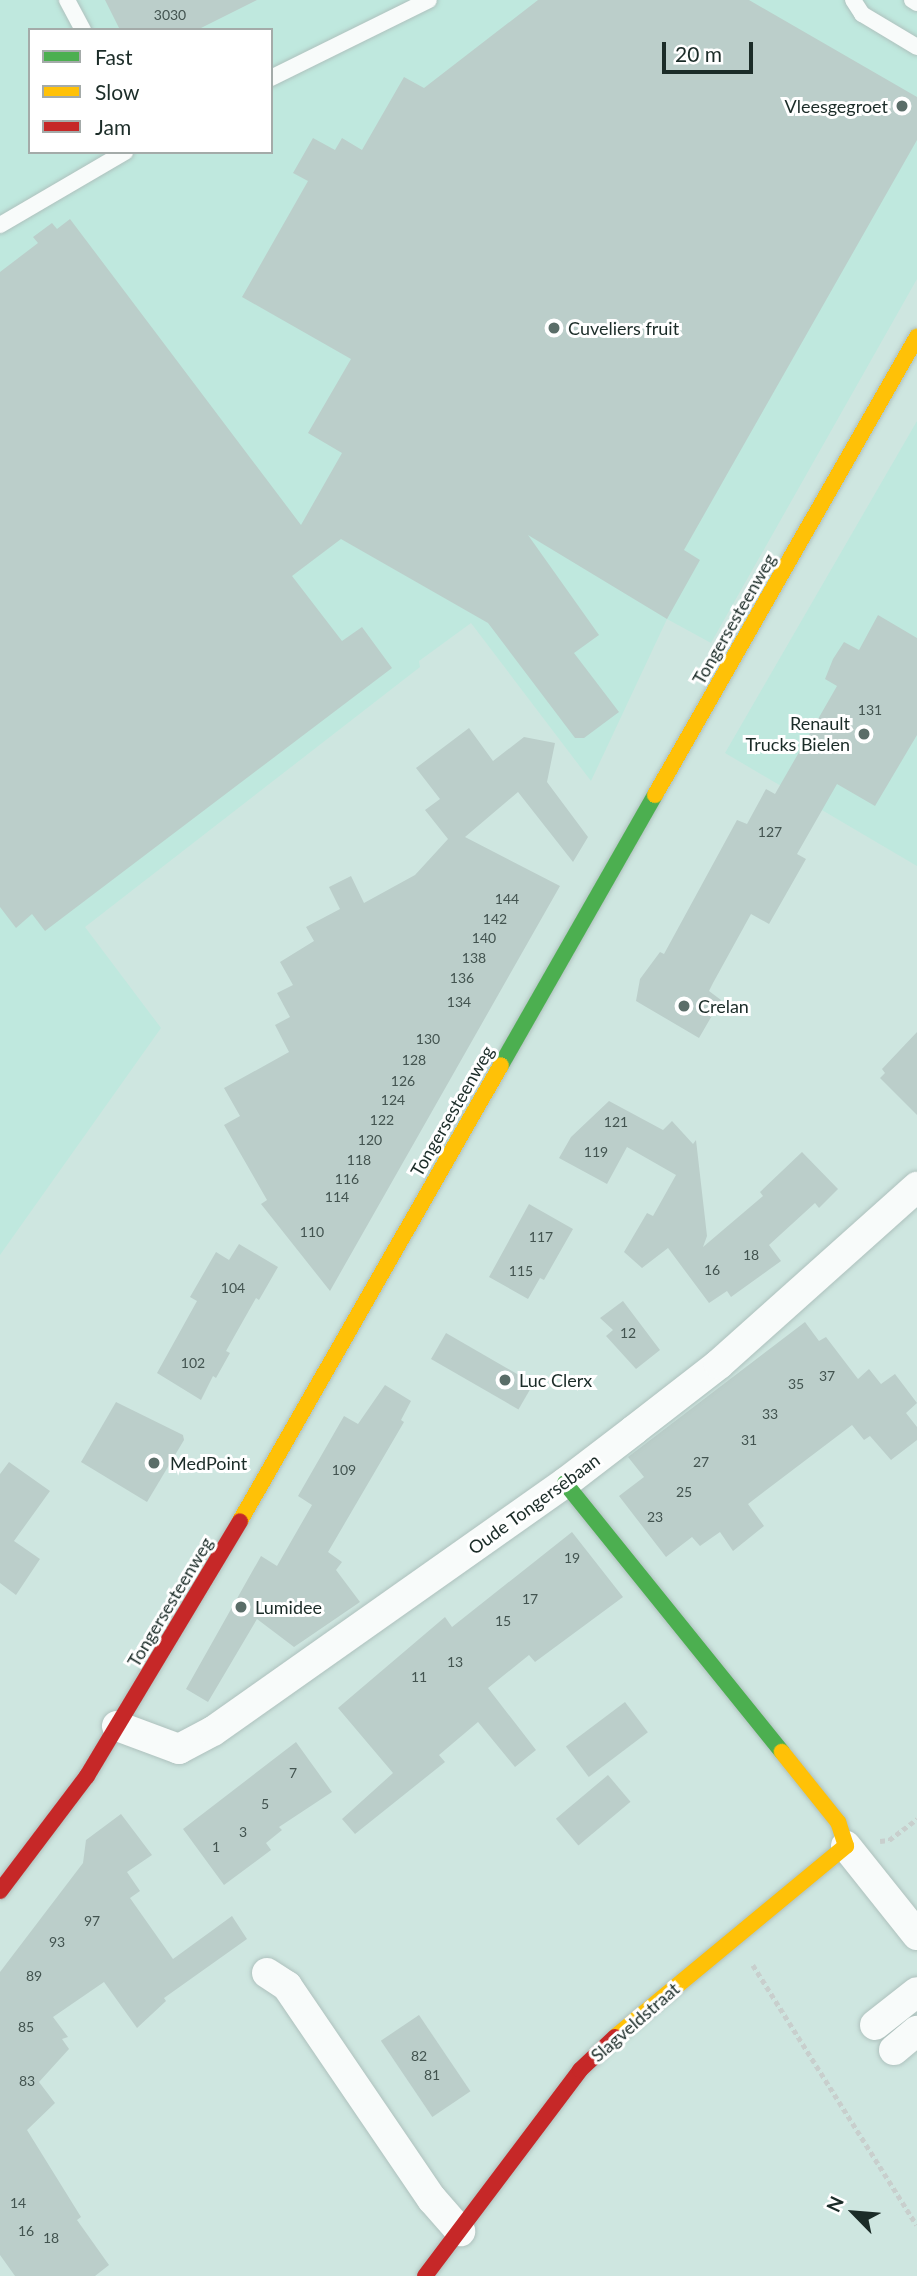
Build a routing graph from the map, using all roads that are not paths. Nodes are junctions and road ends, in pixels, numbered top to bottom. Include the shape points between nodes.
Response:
1 (67, 0) edge
2 (429, 0) edge
3 (853, 0) edge
4 (912, 0) edge
5 (917, 3) edge
6 (82, 28) edge
7 (917, 47) edge
8 (273, 77) edge
9 (122, 154) edge
10 (0, 225) edge
11 (917, 337) edge
12 (917, 1187) edge
13 (565, 1483) junction
14 (117, 1726) junction
15 (846, 1846) junction
16 (0, 1891) edge
17 (917, 1935) edge
18 (267, 1973) dead end
19 (917, 1992) edge
20 (875, 2025) dead end
21 (460, 2231) junction
22 (425, 2276) edge

1 - 6 lane
2 - 8 lane
3 - 7 lane via 862,14
4 - 5 lane
9 - 10 lane
11 - 14 main road, Tongersesteenweg via 203,1586
12 - 13 street, Oude Tongersebaan via 719,1364
13 - 14 street, Oude Tongersebaan via 223,1723 179,1749
13 - 15 main road via 838,1822
14 - 16 main road, Tongersesteenweg via 87,1776
15 - 17 street
15 - 21 main road, Slagveldstraat via 603,2047 580,2070
18 - 21 street via 287,1986 432,2199
19 - 20 street
21 - 22 main road, Slagveldstraat

